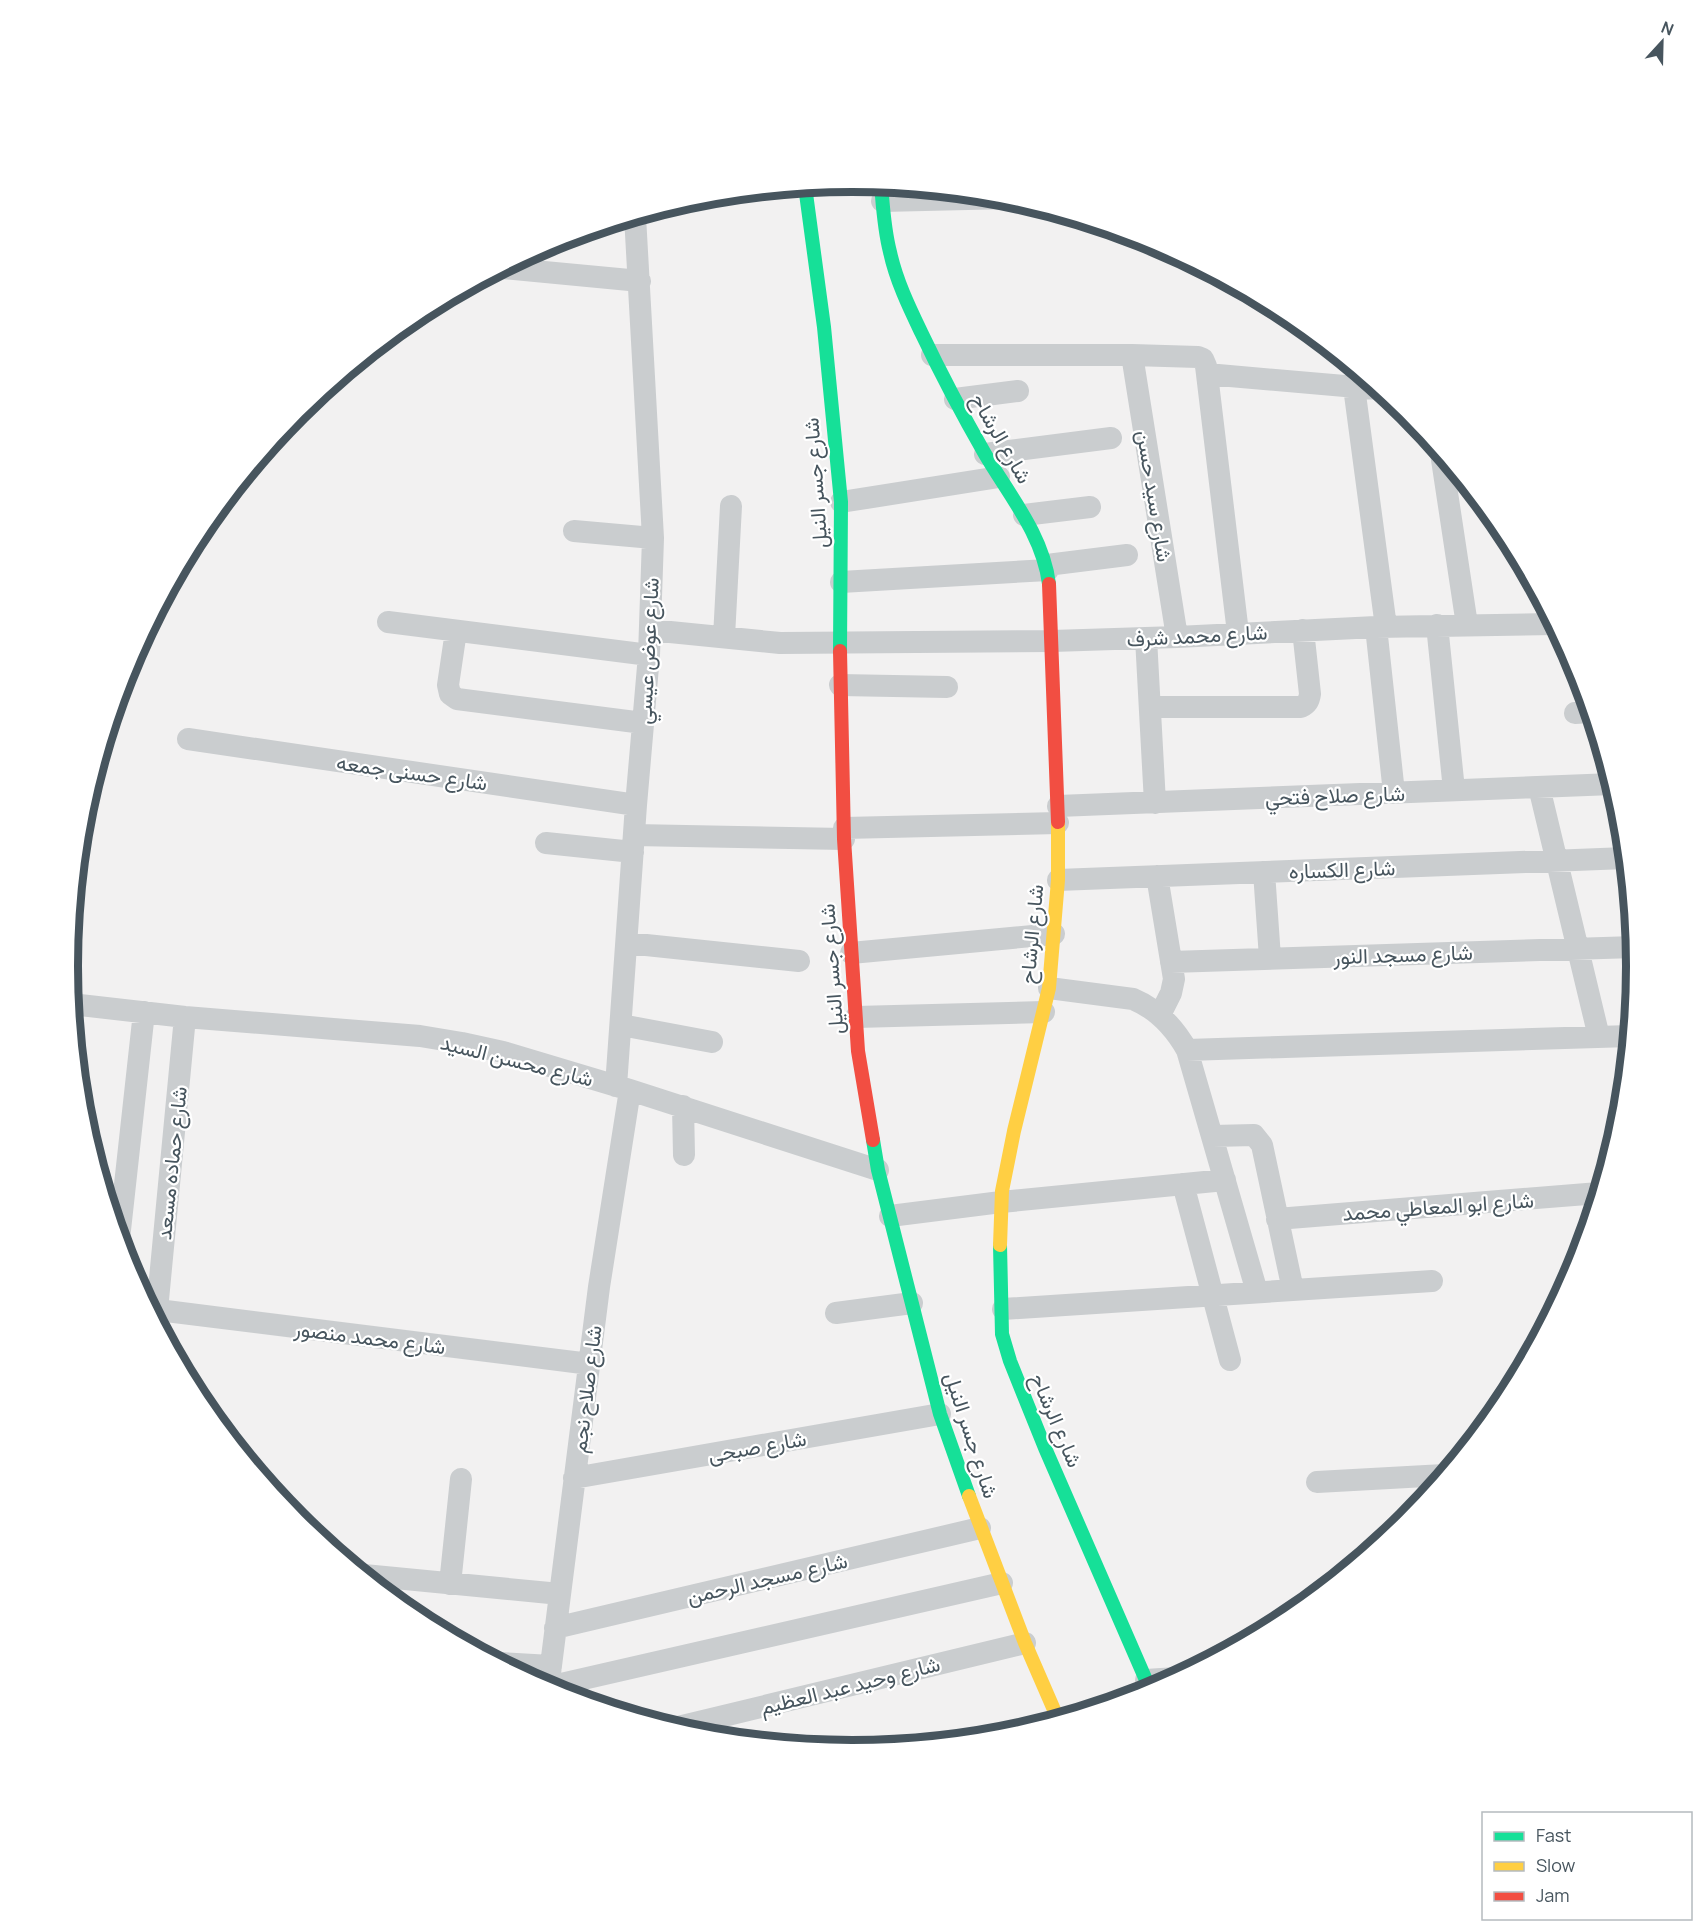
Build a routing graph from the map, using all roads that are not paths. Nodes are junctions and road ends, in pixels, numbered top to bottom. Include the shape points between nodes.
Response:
1 (882, 193) edge
2 (806, 194) edge
3 (636, 223) edge
4 (516, 269) edge
5 (640, 281) junction
6 (1132, 354) junction
7 (932, 355) junction
8 (1203, 366) junction
9 (1354, 387) junction
10 (1366, 388) edge
11 (1018, 391) dead end
12 (955, 399) junction
13 (1111, 438) dead end
14 (985, 454) junction
15 (1443, 467) edge
16 (999, 477) junction
17 (841, 502) junction
18 (731, 506) dead end
19 (1090, 507) dead end
20 (1024, 515) junction
21 (574, 531) dead end
22 (653, 538) junction
23 (1127, 555) dead end
24 (1047, 568) junction
25 (841, 582) junction
26 (1544, 619) edge
27 (388, 622) dead end
28 (1437, 625) junction
29 (1467, 625) junction
30 (1381, 627) junction
31 (650, 630) junction
32 (1303, 630) junction
33 (456, 631) junction
34 (1238, 633) junction
35 (724, 637) junction
36 (1177, 637) junction
37 (1146, 638) junction
38 (1052, 642) junction
39 (840, 643) junction
40 (649, 655) junction
41 (840, 686) junction
42 (947, 687) dead end
43 (1150, 707) junction
44 (643, 723) junction
45 (188, 739) dead end
46 (1604, 784) edge
47 (1539, 787) junction
48 (1454, 790) junction
49 (1394, 793) junction
50 (1155, 803) junction
51 (636, 805) junction
52 (1058, 815) junction
53 (844, 834) junction
54 (546, 843) dead end
55 (634, 844) junction
56 (1618, 858) edge
57 (1556, 861) junction
58 (1264, 872) junction
59 (1157, 876) junction
60 (1058, 880) junction
61 (1054, 934) junction
62 (627, 942) junction
63 (1625, 947) edge
64 (1578, 949) junction
65 (851, 952) junction
66 (1269, 958) junction
67 (799, 962) dead end
68 (1171, 962) junction
69 (1049, 988) junction
70 (80, 1005) edge
71 (144, 1012) junction
72 (1044, 1012) junction
73 (1160, 1015) junction
74 (185, 1017) junction
75 (856, 1017) junction
76 (621, 1025) junction
77 (1622, 1036) edge
78 (1599, 1037) junction
79 (712, 1042) dead end
80 (1187, 1050) junction
81 (623, 1088) junction
82 (683, 1106) junction
83 (1213, 1136) junction
84 (684, 1155) dead end
85 (878, 1170) junction
86 (1225, 1180) junction
87 (1183, 1184) junction
88 (1591, 1195) edge
89 (1001, 1202) junction
90 (890, 1216) junction
91 (1277, 1219) junction
92 (121, 1220) edge
93 (1432, 1281) dead end
94 (1293, 1290) junction
95 (1257, 1292) junction
96 (1212, 1294) junction
97 (154, 1299) edge
98 (912, 1303) junction
99 (159, 1310) edge
100 (1003, 1310) junction
101 (836, 1313) dead end
102 (1230, 1360) dead end
103 (590, 1364) junction
104 (940, 1414) junction
105 (1434, 1476) edge
106 (574, 1478) junction
107 (461, 1479) dead end
108 (1317, 1482) dead end
109 (980, 1528) junction
110 (377, 1576) edge
111 (1002, 1583) junction
112 (450, 1584) junction
113 (560, 1594) junction
114 (555, 1628) junction
115 (1025, 1643) junction
116 (549, 1678) edge
117 (554, 1680) edge
118 (1146, 1682) edge
119 (1055, 1713) edge
120 (693, 1723) edge

1 - 7 street, شارع الرشاح via 890,254
2 - 17 street, شارع جسر النيل
3 - 5 street, شارع عوض عيسي
4 - 5 street
5 - 22 street, شارع عوض عيسي
6 - 7 street
6 - 8 street
6 - 36 street, شارع سيد حسن
7 - 12 street, شارع الرشاح
8 - 9 street
8 - 34 street
9 - 10 street
9 - 30 street
11 - 12 street
12 - 14 street, شارع الرشاح
13 - 14 street
14 - 16 street, شارع الرشاح
15 - 29 street
16 - 17 street
16 - 20 street, شارع الرشاح
17 - 25 street, شارع جسر النيل
18 - 35 street
19 - 20 street
20 - 24 street, شارع الرشاح
21 - 22 street
22 - 31 street, شارع عوض عيسي
23 - 24 street
24 - 25 street
24 - 38 street, شارع الرشاح
25 - 39 street, شارع جسر النيل
26 - 29 street, شارع محمد شرف
27 - 33 street
28 - 29 street, شارع محمد شرف
28 - 30 street, شارع محمد شرف
28 - 48 street
30 - 32 street, شارع محمد شرف
30 - 49 street
31 - 35 street, شارع محمد شرف
31 - 40 street, شارع عوض عيسي
32 - 34 street, شارع محمد شرف
32 - 43 street via 1310,694 1304,705
33 - 40 street
33 - 44 street via 448,686 453,697
34 - 36 street, شارع محمد شرف
35 - 39 street, شارع محمد شرف via 780,643
36 - 37 street, شارع محمد شرف
37 - 38 street, شارع محمد شرف
37 - 43 street
38 - 39 street, شارع محمد شرف
38 - 52 street, شارع الرشاح
39 - 41 street, شارع جسر النيل
40 - 44 street, شارع عوض عيسي
41 - 42 street
41 - 53 street, شارع جسر النيل
43 - 50 street
44 - 51 street, شارع عوض عيسي
45 - 51 street, شارع حسنى جمعه
46 - 47 street, شارع صلاح فتحي
47 - 48 street, شارع صلاح فتحي
47 - 57 street
48 - 49 street, شارع صلاح فتحي
49 - 50 street, شارع صلاح فتحي
50 - 52 street, شارع صلاح فتحي
51 - 55 street, شارع عوض عيسي
52 - 53 street, شارع صلاح فتحي
52 - 60 street, شارع الرشاح
53 - 55 street, شارع صلاح فتحي
53 - 65 street, شارع جسر النيل
54 - 55 street, شارع صلاح فتحي
55 - 62 street, شارع عوض عيسي
56 - 57 street, شارع الكساره
57 - 58 street, شارع الكساره
57 - 64 street
58 - 59 street, شارع الكساره
58 - 66 street
59 - 60 street, شارع الكساره
59 - 68 street
60 - 61 street, شارع الرشاح
61 - 65 street
61 - 69 street, شارع الرشاح
62 - 67 street
62 - 76 street, شارع عوض عيسي
63 - 64 street, شارع مسجد النور
64 - 66 street, شارع مسجد النور
64 - 78 street
65 - 75 street, شارع جسر النيل
66 - 68 street, شارع مسجد النور
68 - 73 street via 1173,986
69 - 72 street, شارع الرشاح
69 - 73 street via 1133,999
70 - 71 street, شارع محسن السيد
71 - 74 street, شارع محسن السيد
71 - 92 street
72 - 75 street
72 - 89 street, شارع الرشاح
73 - 80 street
74 - 81 street, شارع محسن السيد via 462,1042
74 - 97 street, شارع حماده مسعد
75 - 85 street, شارع جسر النيل
76 - 79 street
76 - 81 street, شارع عوض عيسي
77 - 78 street
78 - 80 street
80 - 83 street
81 - 82 street, شارع محسن السيد
81 - 103 street, شارع صلاح نجم
82 - 84 street
82 - 85 street, شارع محسن السيد
83 - 86 street
83 - 91 street via 1254,1136 1260,1141
85 - 90 street, شارع جسر النيل
86 - 87 street
86 - 95 street
87 - 89 street
87 - 96 street
88 - 91 street, شارع ابو المعاطي محمد
89 - 90 street
89 - 100 street, شارع الرشاح
90 - 98 street, شارع جسر النيل
91 - 94 street
93 - 94 street
94 - 95 street
95 - 96 street
96 - 100 street
96 - 102 street
98 - 101 street
98 - 104 street, شارع جسر النيل
99 - 103 street, شارع محمد منصور
100 - 118 street, شارع الرشاح via 1002,1334 1010,1361
103 - 106 street, شارع صلاح نجم
104 - 106 street, شارع صبحى
104 - 109 street, شارع جسر النيل
105 - 108 street
106 - 113 street, شارع صلاح نجم
107 - 112 street
109 - 111 street, شارع جسر النيل
109 - 114 street, شارع مسجد الرحمن
110 - 112 street
111 - 115 street, شارع جسر النيل
111 - 117 street
112 - 113 street
113 - 114 street, شارع صلاح نجم
114 - 116 street, شارع صلاح نجم
115 - 119 street, شارع جسر النيل
115 - 120 street, شارع وحيد عبد العظيم

